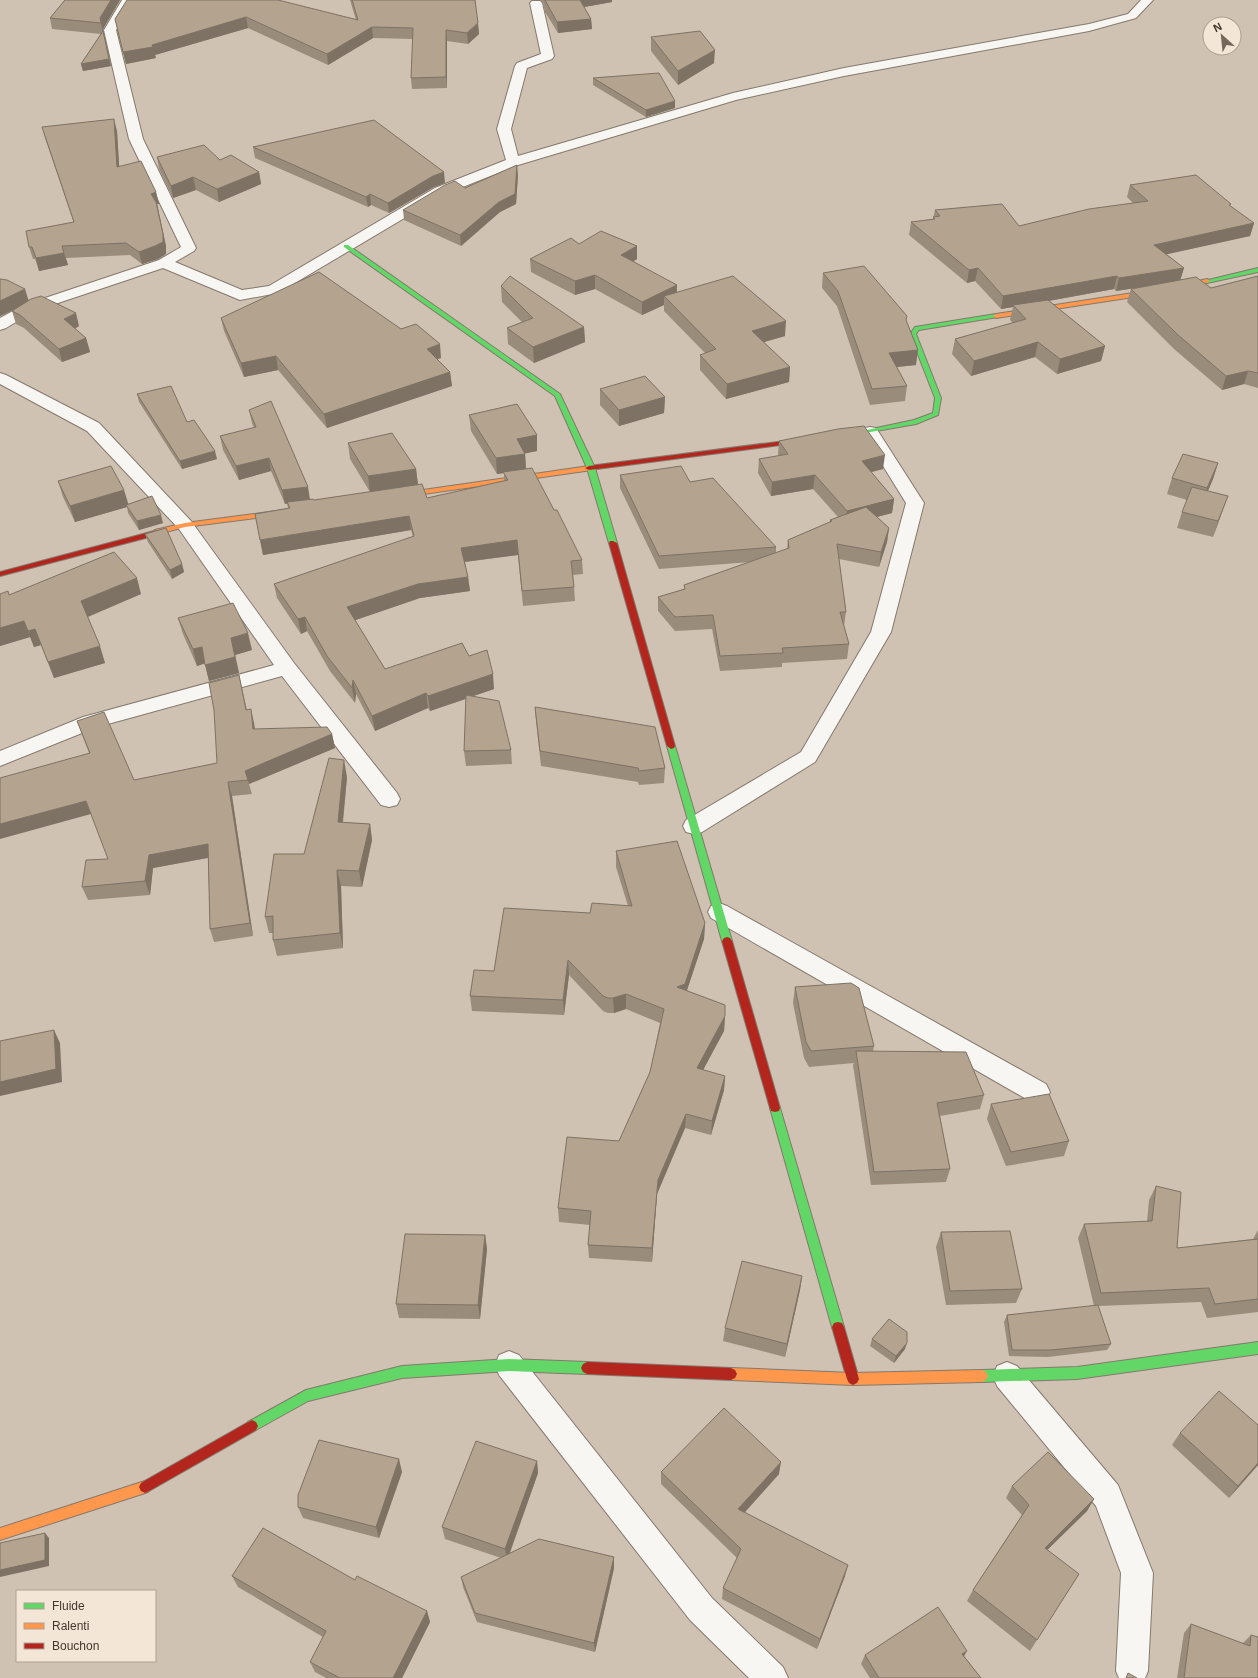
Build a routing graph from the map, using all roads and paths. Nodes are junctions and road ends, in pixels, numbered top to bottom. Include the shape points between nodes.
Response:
1 (128, 0) edge
2 (1147, 0) edge
3 (536, 3) dead end
4 (513, 162) junction
5 (346, 246) junction
6 (164, 263) junction
7 (1258, 270) edge
8 (0, 325) edge
9 (0, 378) edge
10 (870, 432) junction
11 (591, 468) junction
12 (388, 497) edge
13 (294, 510) edge
14 (185, 526) junction
15 (0, 574) edge
16 (287, 668) junction
17 (0, 759) edge
18 (389, 799) dead end
19 (694, 826) junction
20 (719, 912) junction
21 (1037, 1092) dead end
22 (1258, 1348) edge
23 (509, 1365) junction
24 (1008, 1376) junction
25 (853, 1379) junction
26 (0, 1534) edge
27 (1132, 1671) dead end
28 (772, 1678) edge

1 - 6 street via 110,30 136,139 189,248
2 - 4 street via 1132,16 1089,27 844,72 733,97
3 - 4 street via 548,56 521,66 504,129
4 - 5 street via 440,191
5 - 6 street via 273,290 240,295
5 - 11 street via 558,394
6 - 8 street via 29,308
7 - 10 street via 1166,290 917,328 913,334 938,398 936,414 916,422
9 - 14 street via 93,427
10 - 11 street
10 - 19 street via 915,503 881,632 808,757
11 - 12 street
11 - 19 street
13 - 14 street
14 - 15 street
14 - 16 street
16 - 17 street via 90,722
16 - 18 street
19 - 20 street
20 - 21 street
20 - 25 street
22 - 24 street via 1077,1373
23 - 25 street
23 - 26 street via 402,1372 306,1396 144,1487
23 - 28 street via 701,1609
24 - 25 street
24 - 27 street via 1107,1496 1137,1574

